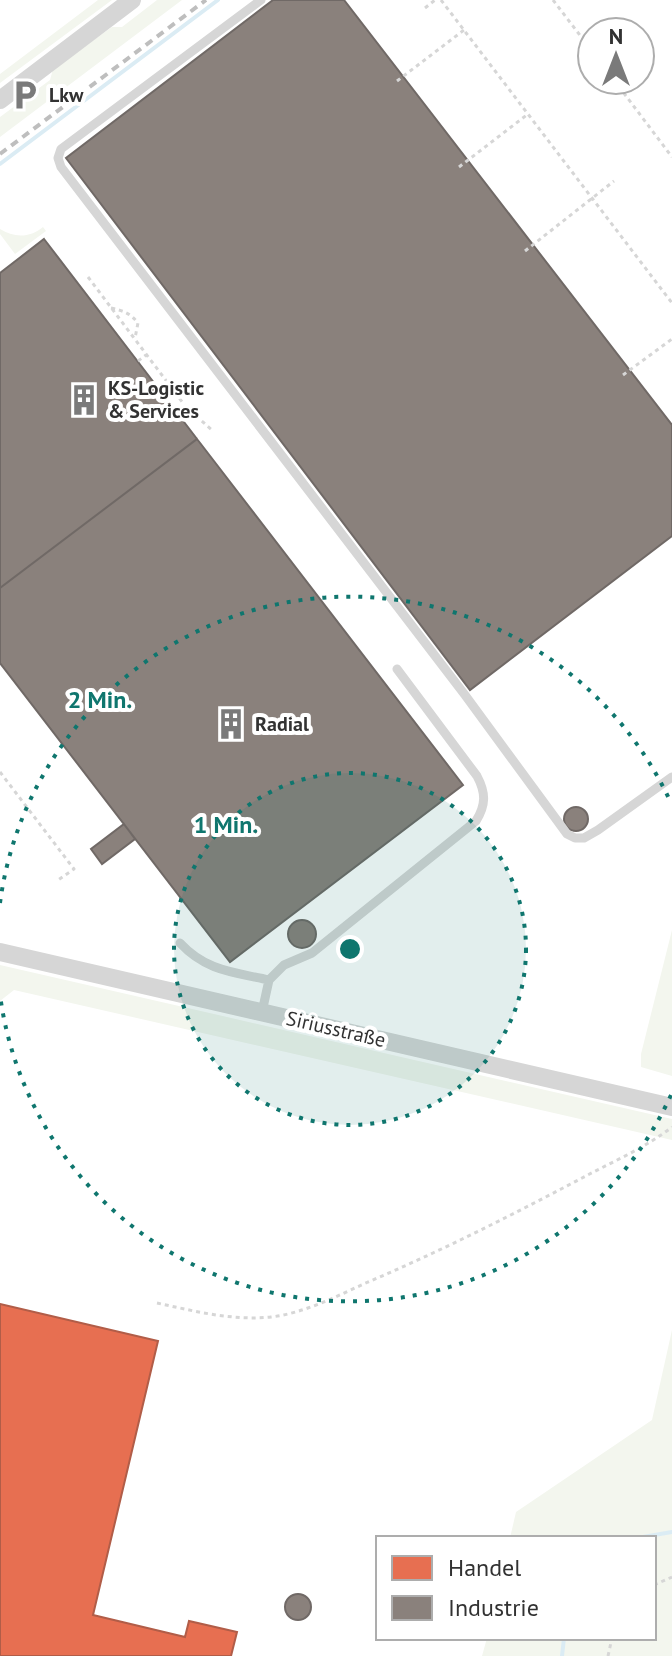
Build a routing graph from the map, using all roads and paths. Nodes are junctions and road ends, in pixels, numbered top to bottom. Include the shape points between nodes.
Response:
1 (132, 0) edge
2 (261, 0) edge
3 (438, 0) edge
4 (553, 0) edge
5 (425, 8) dead end
6 (464, 30) junction
7 (576, 30) edge
8 (397, 81) dead end
9 (626, 96) edge
10 (0, 100) edge
11 (528, 114) junction
12 (672, 157) edge
13 (459, 167) dead end
14 (614, 181) dead end
15 (592, 198) junction
16 (525, 251) dead end
17 (88, 277) dead end
18 (672, 303) edge
19 (111, 308) junction
20 (135, 339) junction
21 (672, 339) edge
22 (146, 355) junction
23 (138, 361) dead end
24 (623, 375) dead end
25 (186, 407) junction
26 (179, 413) dead end
27 (213, 431) dead end
28 (397, 669) dead end
29 (0, 772) edge
30 (672, 777) edge
31 (58, 880) dead end
32 (180, 943) dead end
33 (0, 952) edge
34 (269, 980) junction
35 (262, 1012) junction
36 (672, 1107) edge
37 (672, 1127) edge
38 (157, 1303) dead end

1 - 10 street
2 - 30 lane via 61,149 61,167 567,834 584,838
3 - 5 path
3 - 6 path
4 - 7 path
6 - 8 path
6 - 11 path
9 - 12 path
11 - 13 path
11 - 15 path
14 - 15 path
15 - 16 path
15 - 18 path
17 - 19 path
19 - 20 path
19 - 20 path via 131,314 138,323
20 - 22 path
21 - 24 path
22 - 23 path
22 - 25 path
25 - 26 path
25 - 27 path
28 - 34 lane via 477,776 485,799 482,811 312,953 284,965
29 - 31 path via 74,869
32 - 34 lane via 202,962
33 - 35 street, Siriusstraße
34 - 35 lane
35 - 36 street, Siriusstraße
37 - 38 path via 514,1213 305,1309 249,1318

